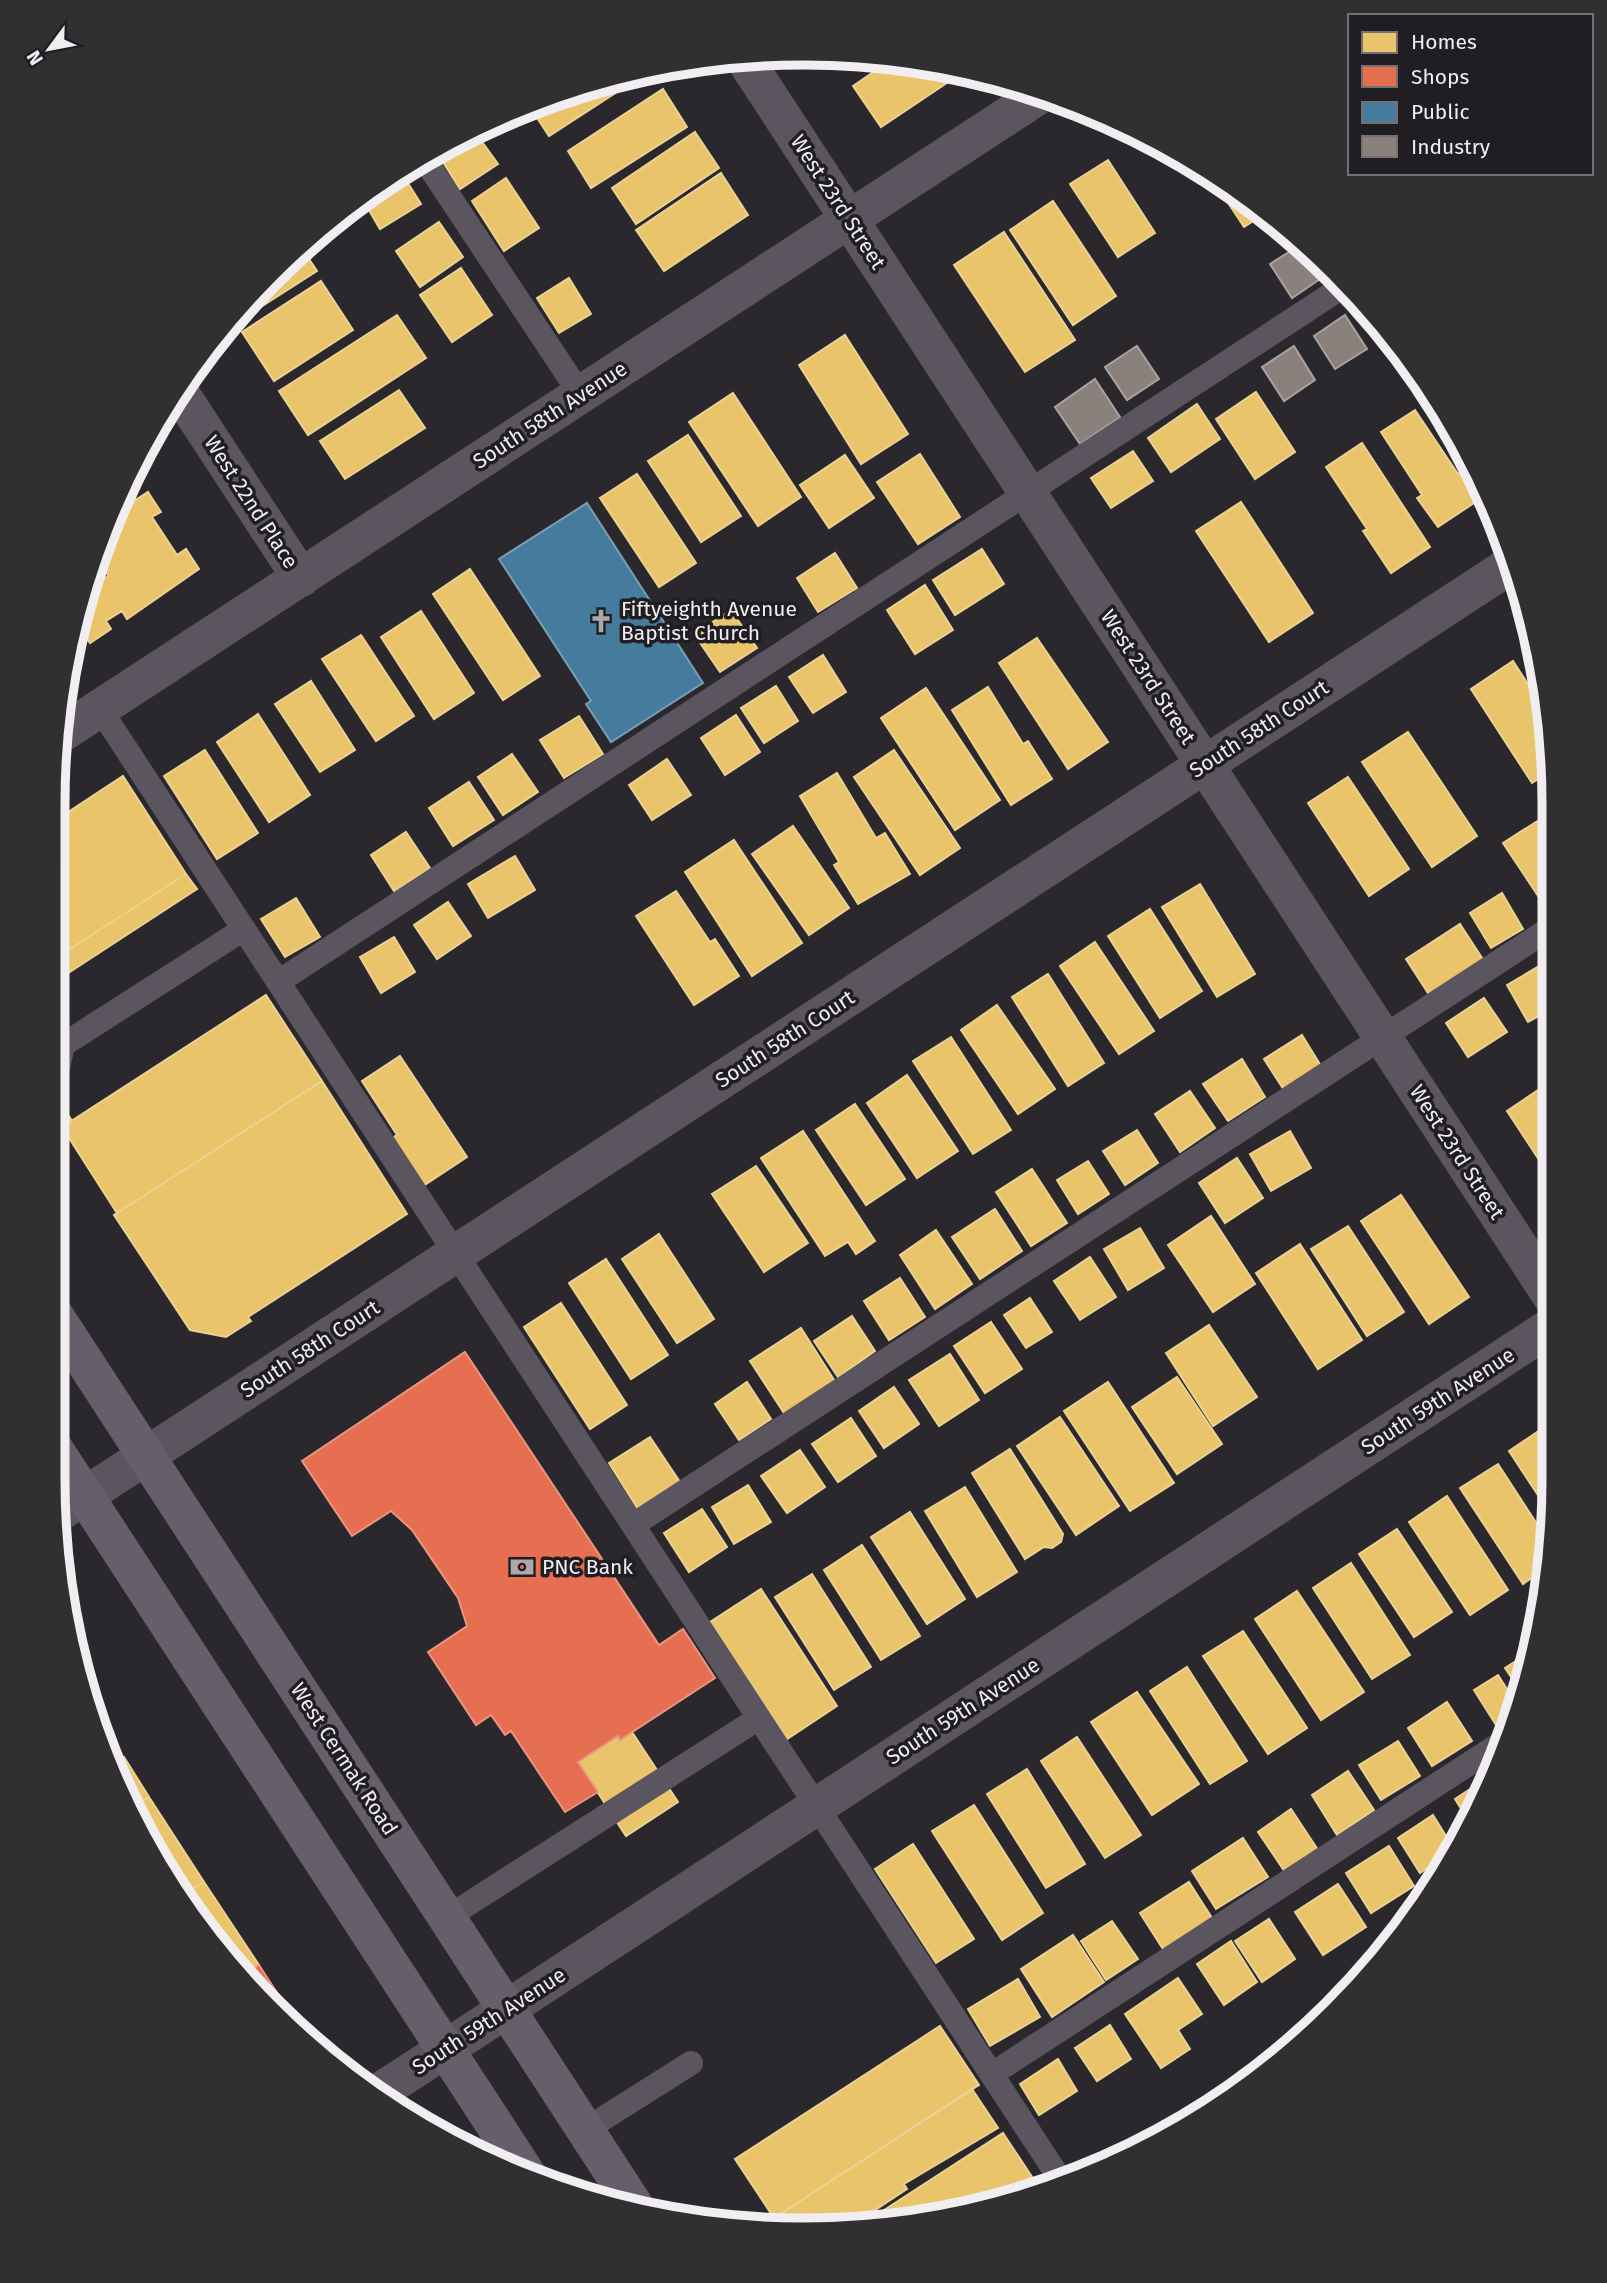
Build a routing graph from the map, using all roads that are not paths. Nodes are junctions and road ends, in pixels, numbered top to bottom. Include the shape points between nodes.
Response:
1 (750, 67) edge
2 (1031, 101) edge
3 (429, 167) edge
4 (849, 220) junction
5 (1336, 291) edge
6 (580, 395) junction
7 (185, 400) edge
8 (1027, 493) junction
9 (1504, 569) edge
10 (301, 578) junction
11 (73, 720) edge
12 (1204, 764) junction
13 (244, 929) junction
14 (1542, 934) edge
15 (278, 982) junction
16 (1383, 1038) junction
17 (65, 1044) edge
18 (456, 1254) junction
19 (1542, 1282) edge
20 (65, 1332) edge
21 (1542, 1333) edge
22 (145, 1456) junction
23 (65, 1487) edge
24 (71, 1505) edge
25 (632, 1525) junction
26 (759, 1718) junction
27 (1491, 1750) edge
28 (817, 1806) junction
29 (448, 1917) junction
30 (507, 2009) junction
31 (445, 2049) junction
32 (691, 2063) dead end
33 (992, 2074) junction
34 (385, 2088) edge
35 (585, 2130) junction
36 (518, 2161) edge
37 (1056, 2173) edge
38 (629, 2197) edge

1 - 4 street, West 23rd Street
2 - 4 street, South 58th Avenue
3 - 6 lane
4 - 6 street, South 58th Avenue
4 - 8 street, West 23rd Street
5 - 8 lane
6 - 10 street, South 58th Avenue
7 - 10 street, West 22nd Place
8 - 12 street, West 23rd Street
8 - 15 lane
9 - 12 street, South 58th Court
10 - 11 street, South 58th Avenue
11 - 13 lane
12 - 16 street, West 23rd Street
12 - 18 street, South 58th Court
13 - 15 lane
13 - 17 lane
14 - 16 lane
15 - 18 lane
16 - 19 street, West 23rd Street
16 - 25 lane
18 - 22 street, South 58th Court
18 - 25 lane
20 - 22 main road, West Cermak Road
21 - 28 street, South 59th Avenue
22 - 24 street, South 58th Court
22 - 29 main road, West Cermak Road
23 - 24 main road
24 - 31 main road
25 - 26 lane
26 - 28 lane
26 - 29 lane
27 - 33 lane
28 - 30 street, South 59th Avenue
28 - 33 lane
29 - 30 main road, West Cermak Road
30 - 31 street, South 59th Avenue
30 - 35 main road, West Cermak Road
31 - 34 street, South 59th Avenue
31 - 36 main road
32 - 35 lane
33 - 37 lane
35 - 38 main road, West Cermak Road

